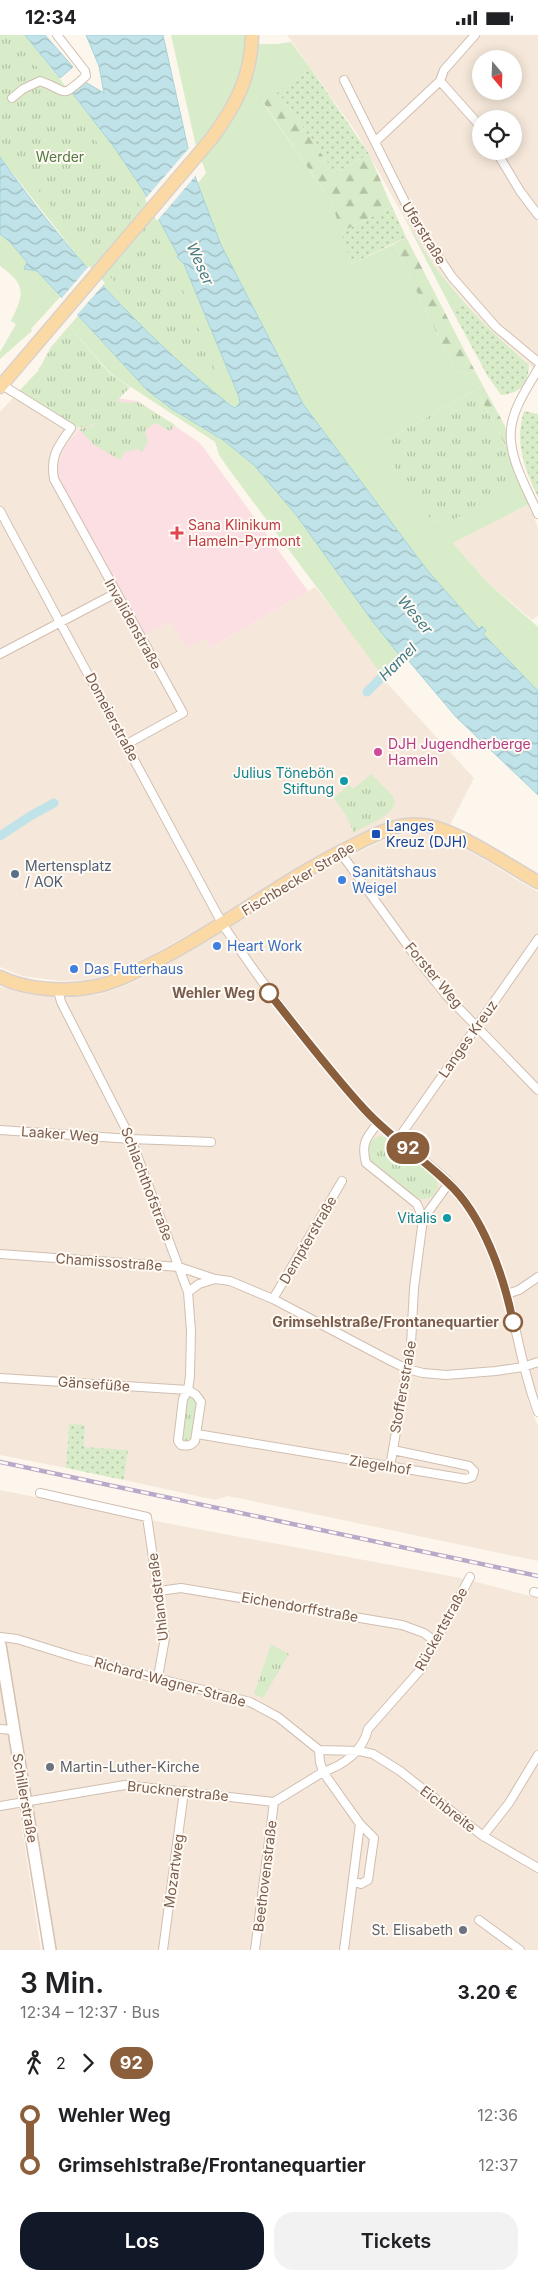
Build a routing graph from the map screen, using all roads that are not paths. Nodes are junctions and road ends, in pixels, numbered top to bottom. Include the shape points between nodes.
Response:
1 (57, 35) edge
2 (252, 35) edge
3 (475, 35) edge
4 (344, 80) dead end
5 (440, 81) junction
6 (12, 98) dead end
7 (472, 117) edge
8 (376, 141) junction
9 (501, 160) edge
10 (538, 215) edge
11 (538, 362) edge
12 (538, 369) edge
13 (1, 386) edge
14 (0, 511) edge
15 (538, 514) edge
16 (114, 590) junction
17 (61, 622) junction
18 (0, 655) edge
19 (127, 743) junction
20 (340, 852) junction
21 (538, 882) edge
22 (223, 925) junction
23 (538, 939) edge
24 (0, 977) edge
25 (58, 989) junction
26 (478, 1025) junction
27 (538, 1090) edge
28 (378, 1123) junction
29 (0, 1130) edge
30 (131, 1139) junction
31 (398, 1139) junction
32 (211, 1142) dead end
33 (342, 1181) dead end
34 (449, 1183) junction
35 (423, 1219) junction
36 (0, 1254) edge
37 (179, 1267) junction
38 (538, 1277) edge
39 (215, 1279) junction
40 (188, 1292) junction
41 (507, 1294) junction
42 (273, 1299) junction
43 (538, 1362) edge
44 (523, 1367) junction
45 (407, 1369) junction
46 (0, 1378) edge
47 (188, 1391) junction
48 (536, 1403) edge
49 (538, 1412) edge
50 (197, 1434) junction
51 (392, 1450) junction
52 (390, 1467) junction
53 (40, 1493) dead end
54 (470, 1577) dead end
55 (159, 1591) junction
56 (0, 1637) edge
57 (436, 1642) junction
58 (0, 1645) edge
59 (158, 1677) junction
60 (0, 1729) edge
61 (13, 1730) junction
62 (319, 1750) junction
63 (359, 1751) junction
64 (538, 1755) edge
65 (323, 1772) junction
66 (184, 1791) junction
67 (25, 1801) junction
68 (274, 1801) junction
69 (0, 1806) edge
70 (360, 1824) junction
71 (483, 1836) junction
72 (538, 1869) edge
73 (353, 1881) junction
74 (479, 1920) dead end
75 (50, 1950) edge
76 (163, 1950) edge
77 (255, 1950) edge
78 (344, 1950) edge
79 (520, 1950) edge

1 - 6 street via 86,71 86,76 67,92 40,81 22,89
2 - 13 main road via 246,75 232,109 212,138
3 - 5 street via 444,70
4 - 8 street, Uferstraße
5 - 7 street
5 - 8 street
8 - 11 street, Uferstraße via 415,222 452,277 496,327
9 - 10 street
12 - 15 street via 518,406 511,430 516,464
13 - 16 street, Invalidenstraße via 71,427 54,453 54,479
14 - 17 street, Domeierstraße
16 - 17 street
16 - 19 street, Invalidenstraße via 183,713
17 - 18 street
17 - 19 street, Domeierstraße
19 - 22 street, Domeierstraße
20 - 21 main road, Fischbecker Straße via 390,829 424,825 447,831
20 - 22 main road, Fischbecker Straße
20 - 26 street, Forster Weg via 418,960 446,995
22 - 25 main road, Fischbecker Straße via 109,983
22 - 28 street via 269,993
23 - 26 street, Langes Kreuz
24 - 25 main road, Fischbecker Straße via 20,984
25 - 30 street, Schlachthofstraße via 61,1002
26 - 27 street, Forster Weg
26 - 31 street, Langes Kreuz
28 - 31 street
28 - 35 street via 364,1141 366,1163 416,1204
29 - 30 street, Laaker Weg
30 - 32 street, Laaker Weg
30 - 37 street, Schlachthofstraße
31 - 34 street
33 - 42 street, Dempterstraße
34 - 35 street
34 - 41 street via 472,1213
35 - 45 street, Stoffersstraße
36 - 37 street, Chamissostraße
37 - 39 street, Chamissostraße
37 - 40 street, Schlachthofstraße
38 - 41 street
39 - 40 street
39 - 42 street, Chamissostraße via 230,1281
40 - 47 street, Schlachthofstraße via 192,1331
41 - 44 street
42 - 45 street, Chamissostraße
43 - 44 street, Chamissostraße
44 - 45 street, Chamissostraße via 446,1375
44 - 48 street
45 - 51 street, Stoffersstraße
46 - 47 street, Gänsefüße
47 - 50 street via 201,1402
47 - 50 street via 183,1399 178,1441 181,1445 192,1445
48 - 49 street
50 - 52 street, Ziegelhof
51 - 52 street, Stoffersstraße
51 - 52 street, Ziegelhof via 469,1465 474,1471 472,1477 466,1479
53 - 55 street, Uhlandstraße via 147,1517
54 - 57 street, Rückertstraße
55 - 57 street, Eichendorffstraße via 181,1588 402,1625 424,1633
55 - 59 street, Uhlandstraße via 165,1638
56 - 59 street, Richard-Wagner-Straße
57 - 63 street, Rückertstraße via 421,1669 368,1729 366,1741
58 - 61 main road, Schillerstraße
59 - 62 street, Richard-Wagner-Straße via 250,1702 278,1717
60 - 61 street
61 - 67 main road, Schillerstraße
62 - 63 street
62 - 65 street
63 - 65 street
63 - 71 street, Eichbreite via 373,1754 400,1771
64 - 71 street via 509,1803
65 - 68 street
65 - 70 street
66 - 67 street, Brucknerstraße via 125,1785
66 - 68 street, Brucknerstraße
66 - 76 street, Mozartweg
67 - 69 street, Brucknerstraße
67 - 75 main road, Schillerstraße
68 - 77 street, Beethovenstraße
70 - 73 street
70 - 73 street via 374,1838 368,1880 361,1884
71 - 72 street, Eichbreite
73 - 78 street
74 - 79 street

